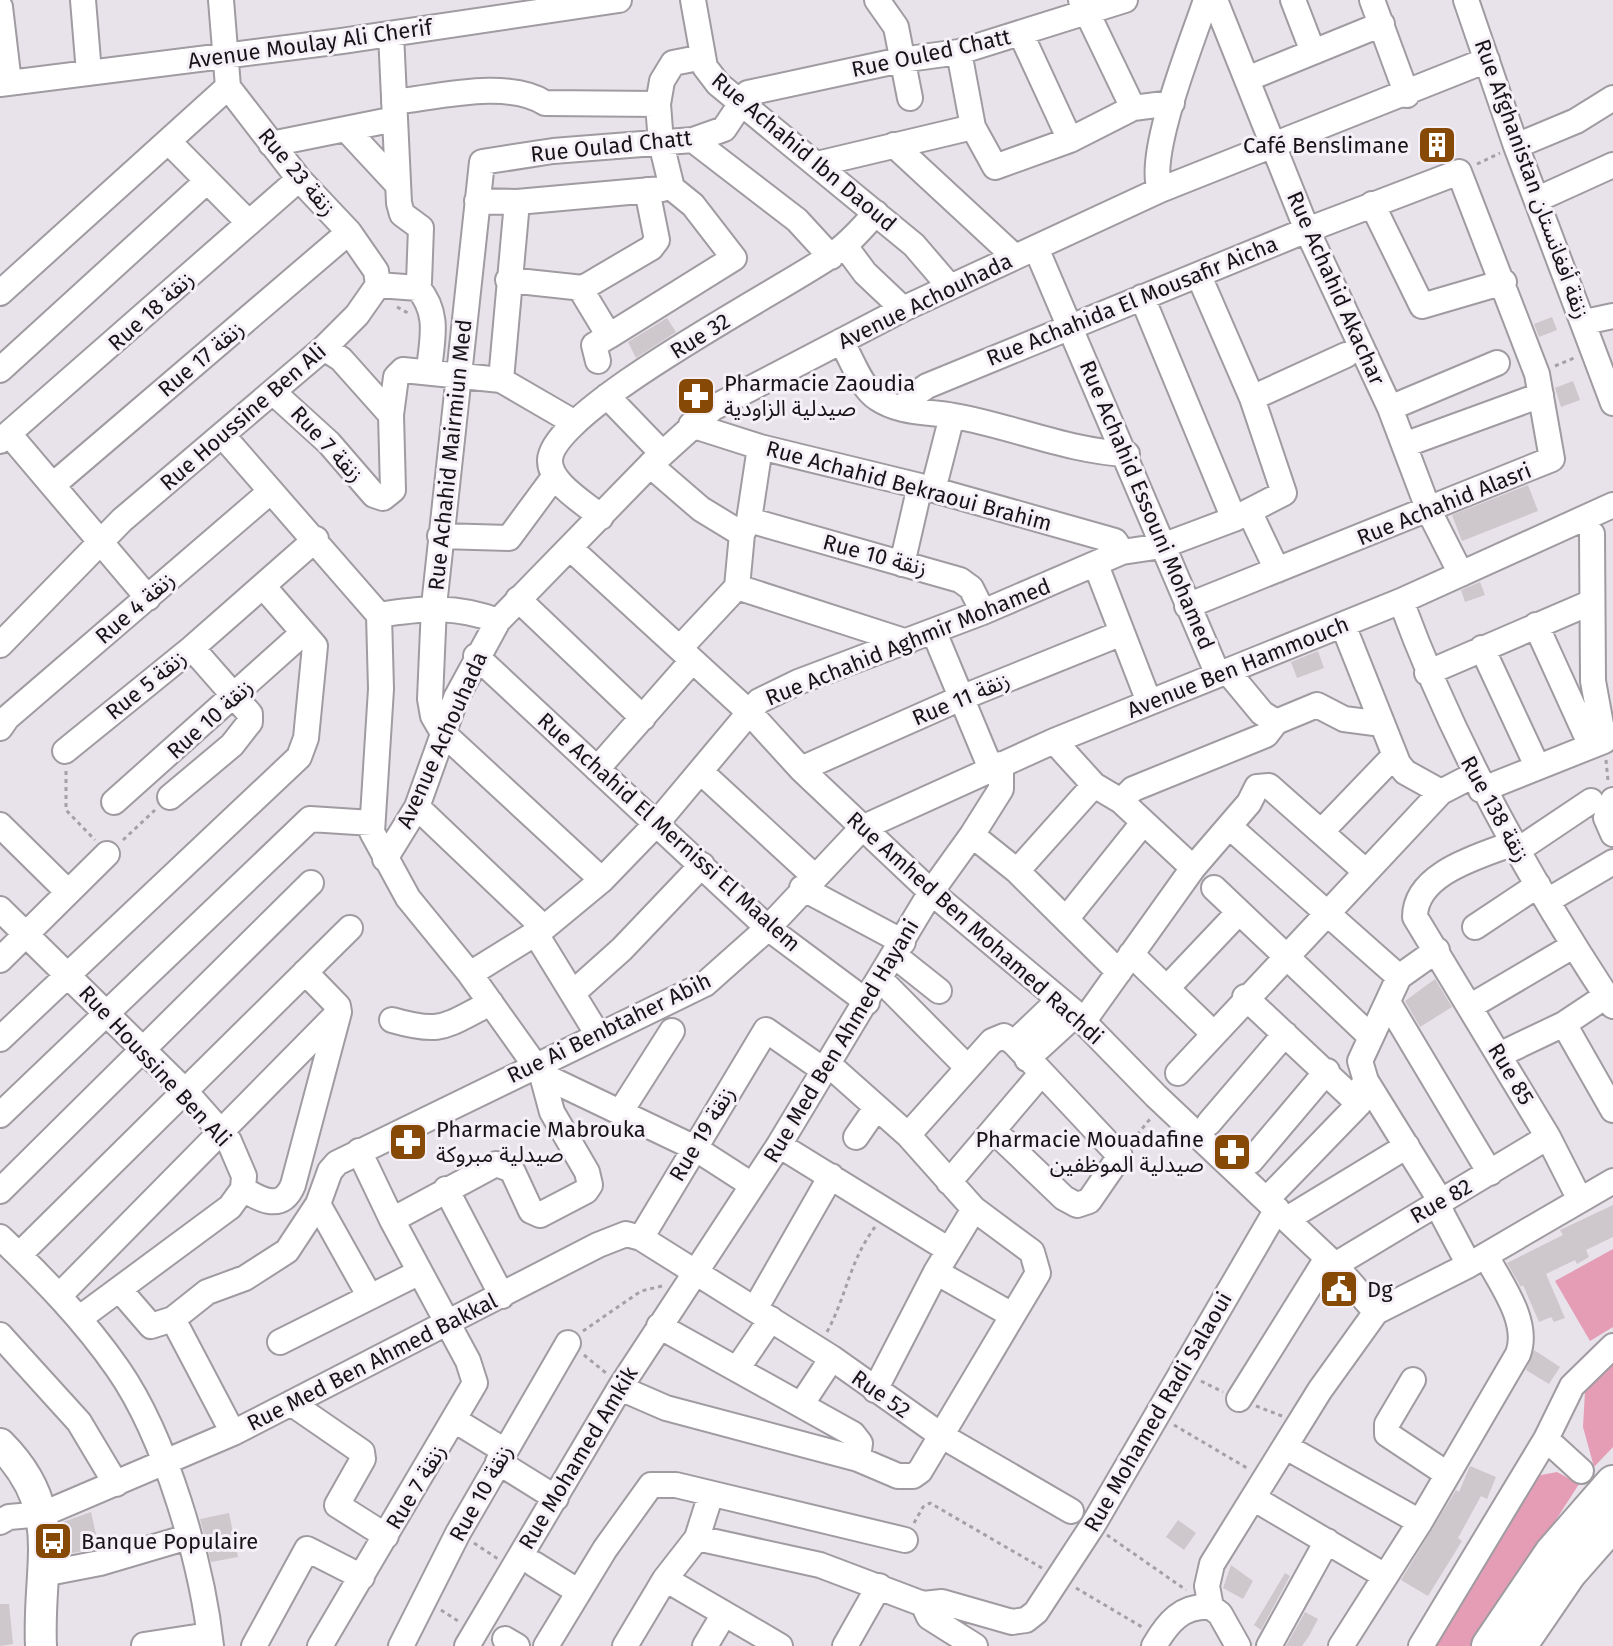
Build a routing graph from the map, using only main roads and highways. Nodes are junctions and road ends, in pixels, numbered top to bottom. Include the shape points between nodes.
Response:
1 (0, 1444) edge
2 (1613, 1483) edge
3 (1613, 1523) edge
4 (41, 1646) edge
5 (1489, 1646) edge
6 (1519, 1646) edge

1 - 4 main road via 36,1489 43,1514
2 - 5 highway via 1552,1553
3 - 6 highway via 1569,1573

